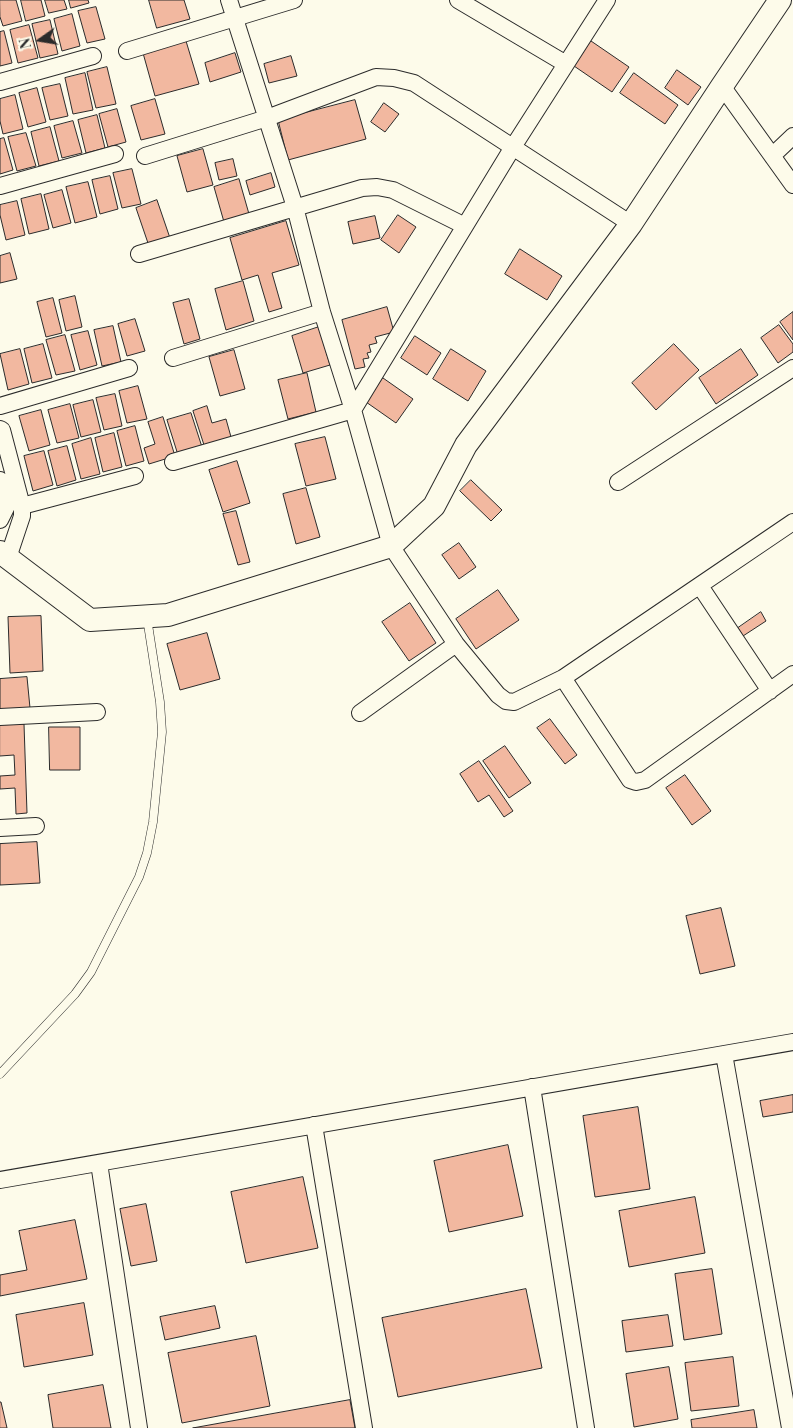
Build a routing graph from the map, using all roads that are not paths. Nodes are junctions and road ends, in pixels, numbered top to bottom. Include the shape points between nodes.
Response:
1 (229, 0) edge
2 (294, 0) edge
3 (458, 0) edge
4 (607, 0) edge
5 (778, 1) edge
6 (235, 18) junction
7 (127, 51) dead end
8 (93, 56) dead end
9 (566, 64) junction
10 (0, 82) edge
11 (722, 86) junction
12 (267, 118) junction
13 (793, 136) edge
14 (513, 147) junction
15 (115, 154) dead end
16 (145, 156) dead end
17 (772, 156) junction
18 (793, 185) edge
19 (0, 186) edge
20 (295, 207) junction
21 (631, 224) junction
22 (465, 226) junction
23 (139, 254) dead end
24 (322, 312) junction
25 (173, 358) dead end
26 (129, 368) dead end
27 (793, 368) edge
28 (0, 406) edge
29 (354, 410) junction
30 (0, 429) edge
31 (173, 462) dead end
32 (136, 476) dead end
33 (0, 480) edge
34 (618, 482) dead end
35 (22, 506) junction
36 (0, 520) edge
37 (793, 522) edge
38 (391, 546) junction
39 (4, 555) edge
40 (700, 586) junction
41 (146, 616) junction
42 (456, 644) junction
43 (793, 674) edge
44 (564, 678) junction
45 (770, 691) junction
46 (97, 712) dead end
47 (360, 713) dead end
48 (0, 717) edge
49 (36, 826) dead end
50 (0, 828) edge
51 (793, 1042) edge
52 (724, 1054) junction
53 (0, 1074) edge
54 (532, 1087) junction
55 (314, 1126) junction
56 (99, 1163) junction
57 (0, 1180) edge
58 (139, 1428) edge
59 (364, 1428) edge
60 (586, 1428) edge
61 (790, 1428) edge

1 - 6 street
2 - 6 street
3 - 9 street
4 - 9 street
5 - 11 street
6 - 7 street
6 - 12 street
8 - 10 street
9 - 14 street
11 - 17 street
11 - 21 street
12 - 14 street via 376,77 394,78 414,83
12 - 16 street
12 - 20 street
13 - 17 street
14 - 21 street
14 - 22 street
15 - 19 street
17 - 18 street
20 - 22 street via 362,188 377,187 393,190
20 - 23 street
20 - 24 street
21 - 38 street via 466,444 434,506
22 - 29 street
24 - 25 street
24 - 29 street
26 - 28 street
27 - 34 street
29 - 31 street
29 - 38 street
30 - 35 street
32 - 35 street
33 - 36 street via 7,506
35 - 39 street via 22,516
37 - 40 street
38 - 41 street via 168,615
38 - 42 street
39 - 41 street via 90,620
40 - 44 street
40 - 45 street
41 - 53 lane via 162,732 147,853 139,877 91,972 75,994
42 - 44 street via 506,701 514,702
42 - 47 street
43 - 45 street
44 - 45 street via 630,780 636,782 645,780
46 - 48 street
49 - 50 street
51 - 52 street
52 - 54 street
52 - 61 street
54 - 55 street
54 - 60 street
55 - 56 street
55 - 59 street
56 - 57 street
56 - 58 street

